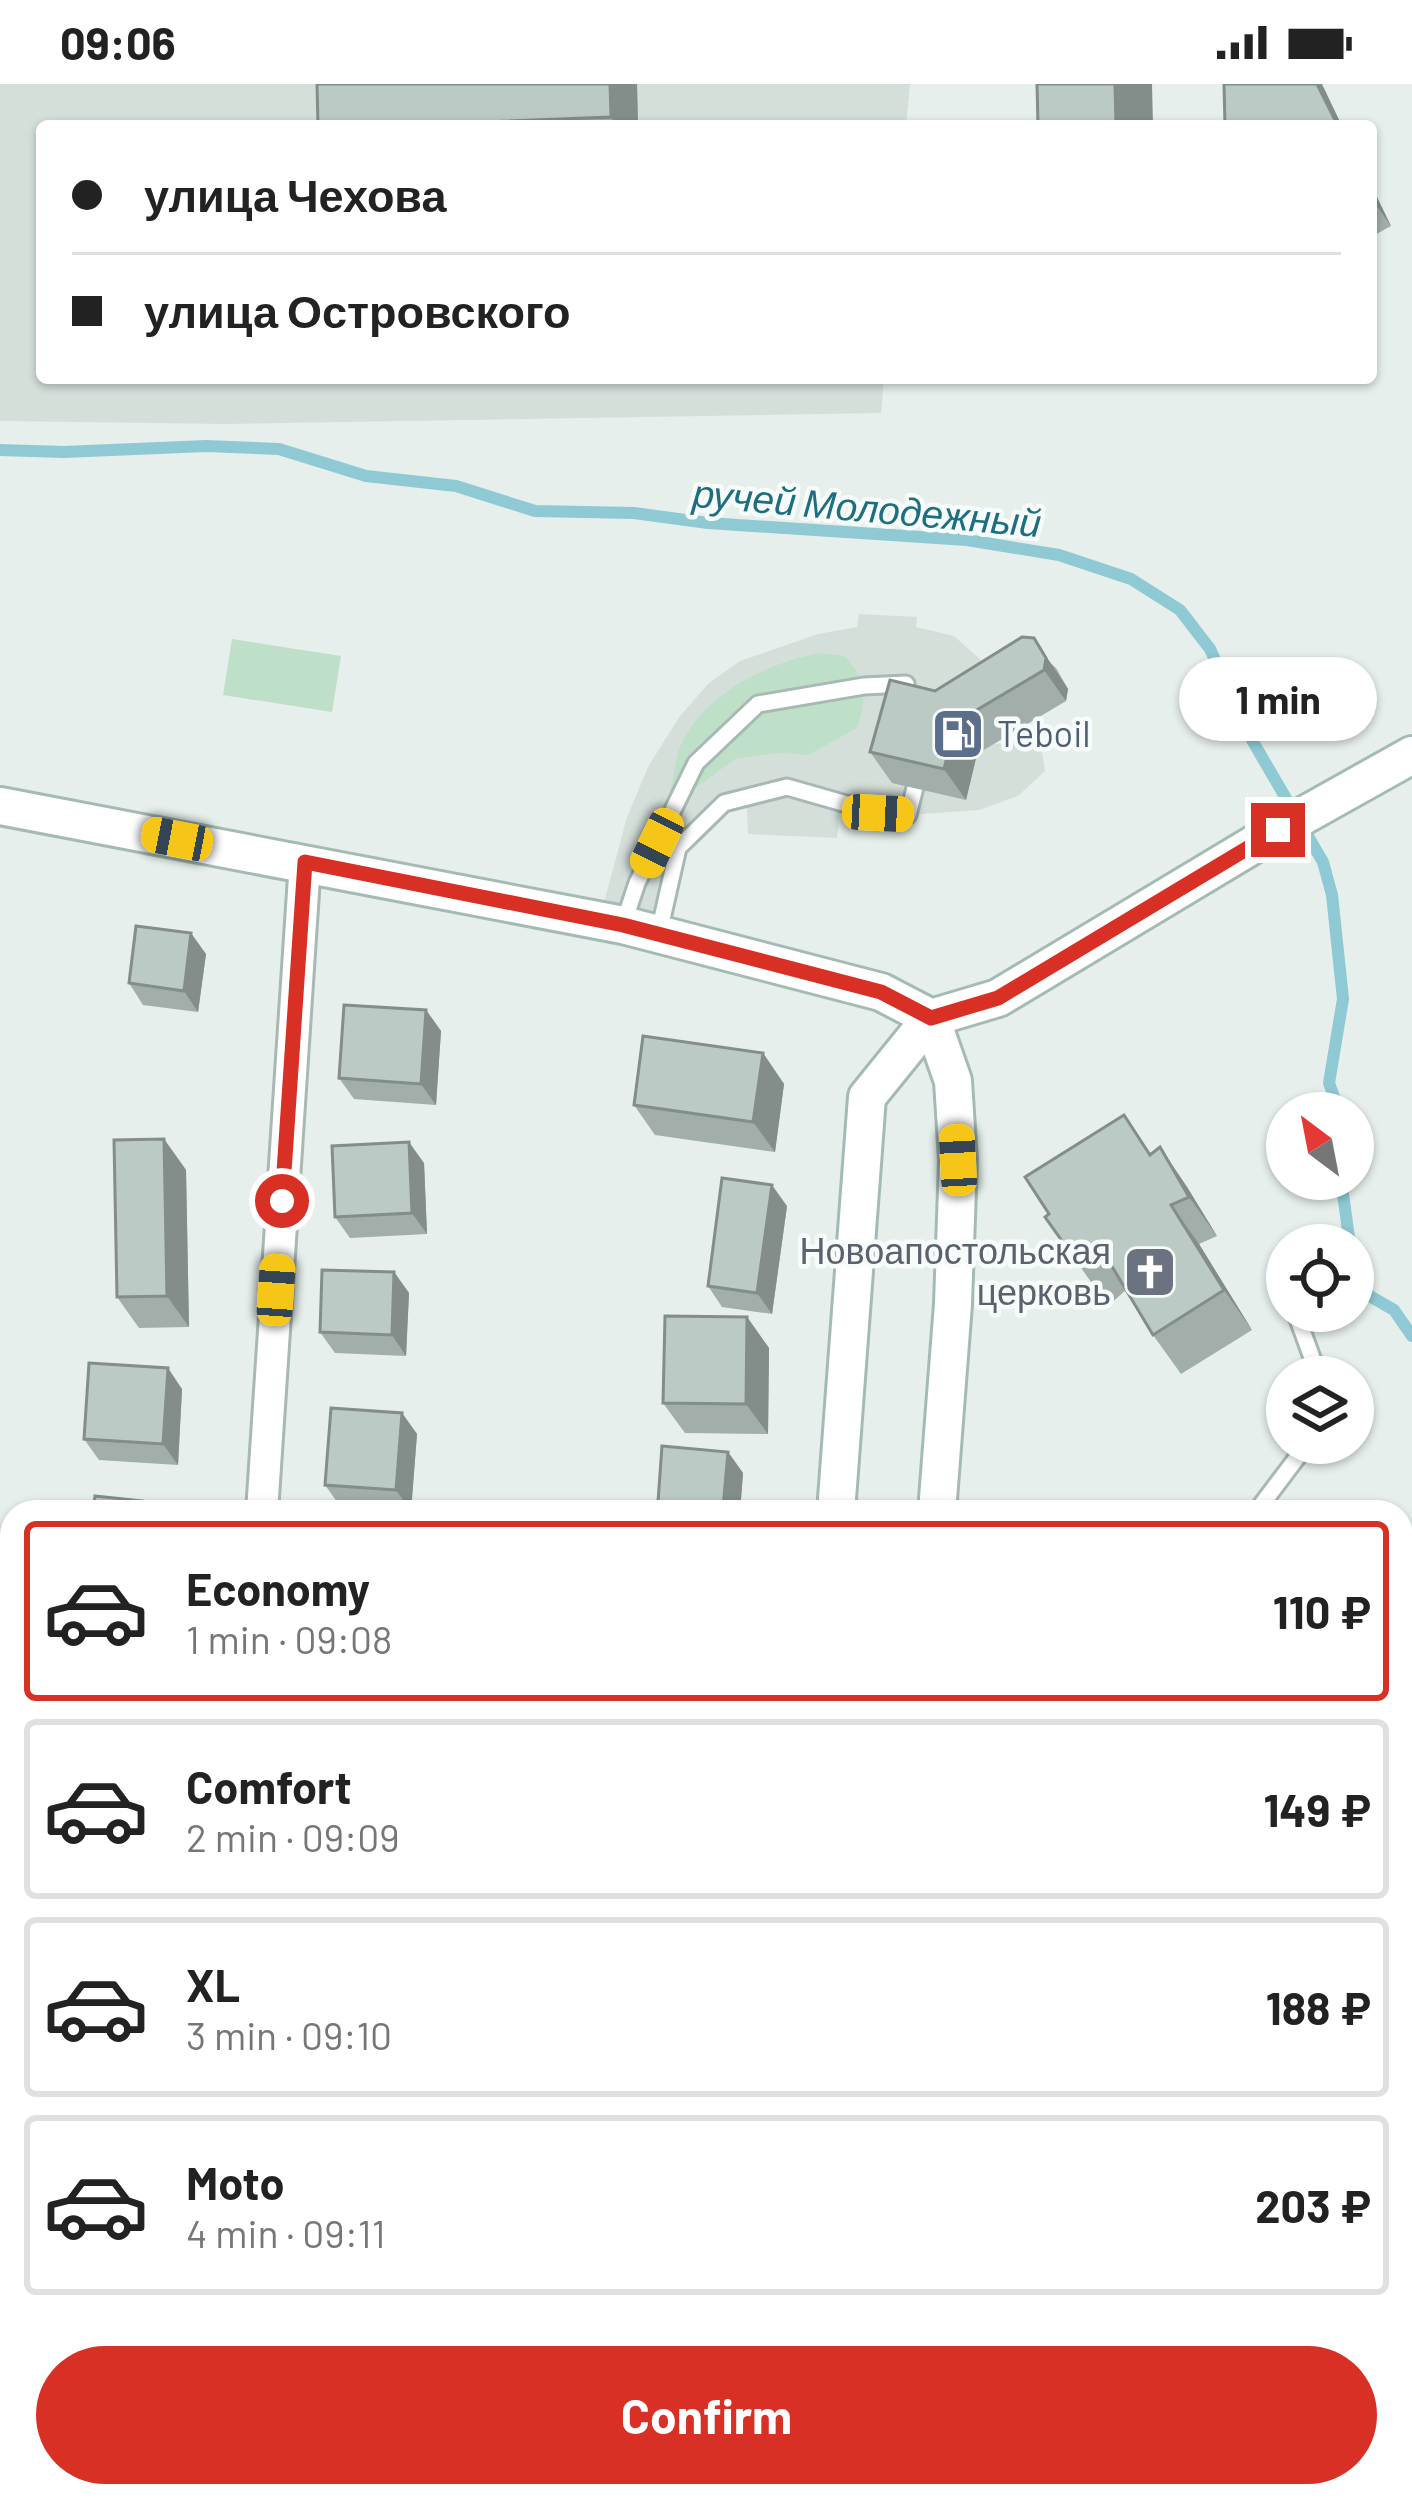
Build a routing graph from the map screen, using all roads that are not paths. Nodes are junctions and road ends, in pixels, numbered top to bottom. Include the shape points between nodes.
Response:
1 (914, 698) edge
2 (925, 751) edge
3 (1412, 755) edge
4 (0, 806) edge
5 (305, 862) junction
6 (640, 930) junction
7 (931, 1018) junction
8 (1292, 1464) edge
9 (263, 1500) edge
10 (837, 1500) edge
11 (938, 1500) edge
12 (1265, 1500) edge

1 - 6 lane via 905,683 758,704 696,763 638,883
2 - 6 lane via 908,815 787,787 724,803 678,848
3 - 7 main road via 998,998
4 - 5 main road
5 - 6 main road
5 - 9 street
6 - 7 main road via 881,992
7 - 10 main road via 867,1097
7 - 11 main road via 953,1082 958,1160
8 - 12 lane

